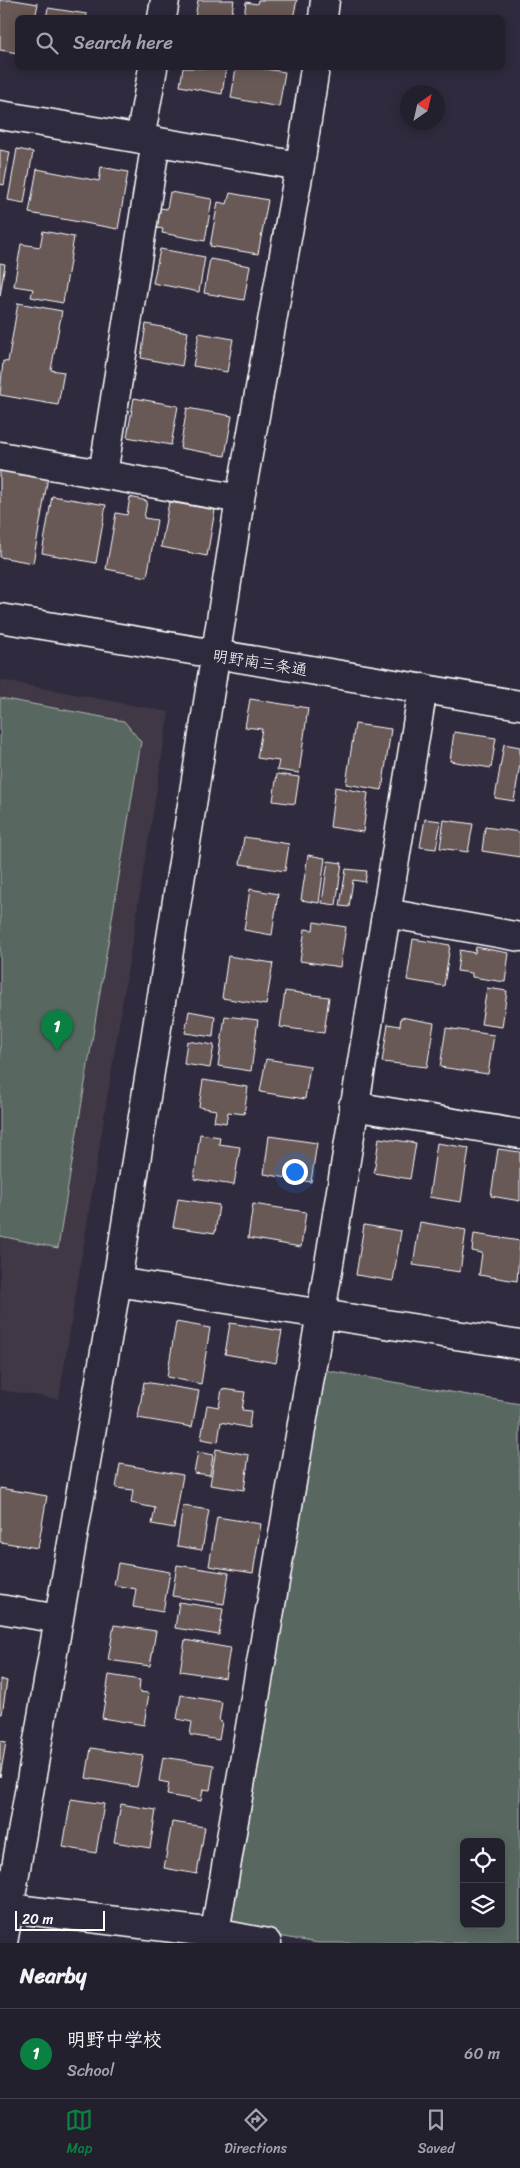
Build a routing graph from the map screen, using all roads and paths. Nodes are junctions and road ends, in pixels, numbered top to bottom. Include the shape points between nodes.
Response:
1 (165, 0) edge
2 (326, 0) edge
3 (162, 15) edge
4 (324, 15) edge
5 (153, 70) edge
6 (315, 70) edge
7 (0, 115) edge
8 (148, 140) junction
9 (300, 166) junction
10 (0, 456) edge
11 (103, 474) junction
12 (240, 499) junction
13 (0, 618) edge
14 (216, 655) junction
15 (422, 688) junction
16 (520, 705) edge
17 (386, 913) junction
18 (520, 937) edge
19 (353, 1106) junction
20 (520, 1134) edge
21 (117, 1282) junction
22 (321, 1313) junction
23 (520, 1344) edge
24 (0, 1609) edge
25 (59, 1619) junction
26 (4, 1907) edge
27 (214, 1938) edge
28 (3, 1943) edge
29 (268, 1943) edge

1 - 3 street
2 - 4 street
5 - 8 street
6 - 9 street
7 - 8 street
8 - 9 street
8 - 11 street
9 - 12 street
10 - 11 street
11 - 12 street
12 - 14 street
13 - 14 street, 明野南三条通
14 - 15 street, 明野南三条通
14 - 21 street
15 - 16 street, 明野南三条通
15 - 17 street
17 - 18 street
17 - 19 street
19 - 20 street
19 - 22 street
21 - 22 street
21 - 25 street
22 - 23 street
22 - 27 street
24 - 25 street
25 - 26 street
26 - 27 street
26 - 28 street
27 - 29 street

